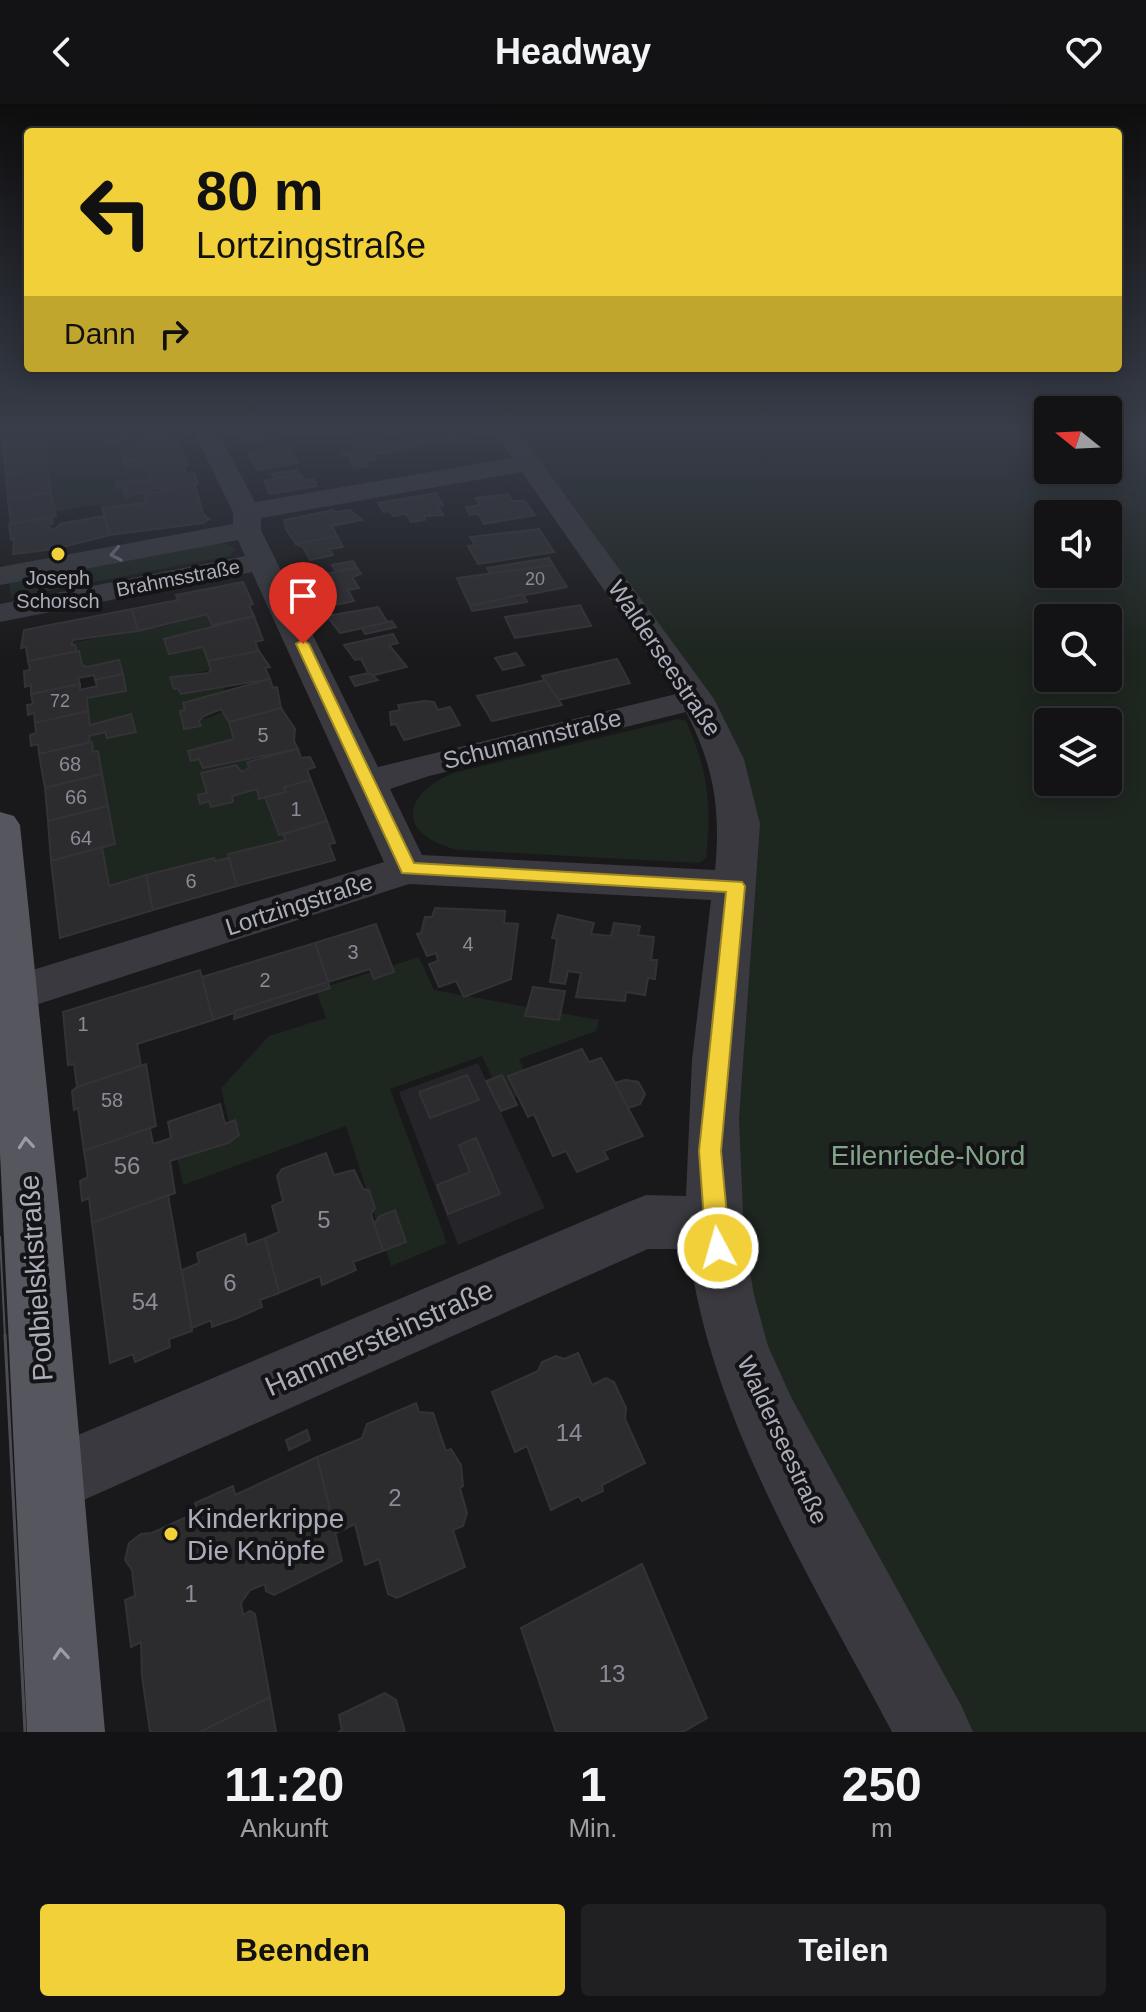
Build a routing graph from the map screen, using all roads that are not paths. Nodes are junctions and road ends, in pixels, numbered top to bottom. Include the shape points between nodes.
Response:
1 (239, 504) edge
2 (330, 504) edge
3 (558, 504) edge
4 (247, 521) junction
5 (263, 561) junction
6 (0, 576) edge
7 (0, 613) edge
8 (697, 699) junction
9 (369, 783) junction
10 (0, 825) edge
11 (408, 869) junction
12 (736, 886) junction
13 (14, 994) junction
14 (714, 1223) junction
15 (50, 1481) junction
16 (66, 1732) edge
17 (934, 1732) edge

1 - 4 street
2 - 4 street, Brahmsstraße
3 - 8 street, Walderseestraße
4 - 5 street
4 -> 6 street, Brahmsstraße
5 - 7 street, Brahmsstraße
5 - 9 street
8 - 9 street, Schumannstraße
8 - 12 street, Walderseestraße via 722,742 734,782 740,824
9 - 11 street
10 - 13 main road, Podbielskistraße
11 - 12 street, Lortzingstraße
11 - 13 street, Lortzingstraße
12 - 14 street, Walderseestraße via 710,1151
15 -> 13 main road, Podbielskistraße
14 - 15 street, Hammersteinstraße via 646,1222
14 - 17 street, Walderseestraße via 724,1297 770,1425
16 -> 15 main road, Podbielskistraße

